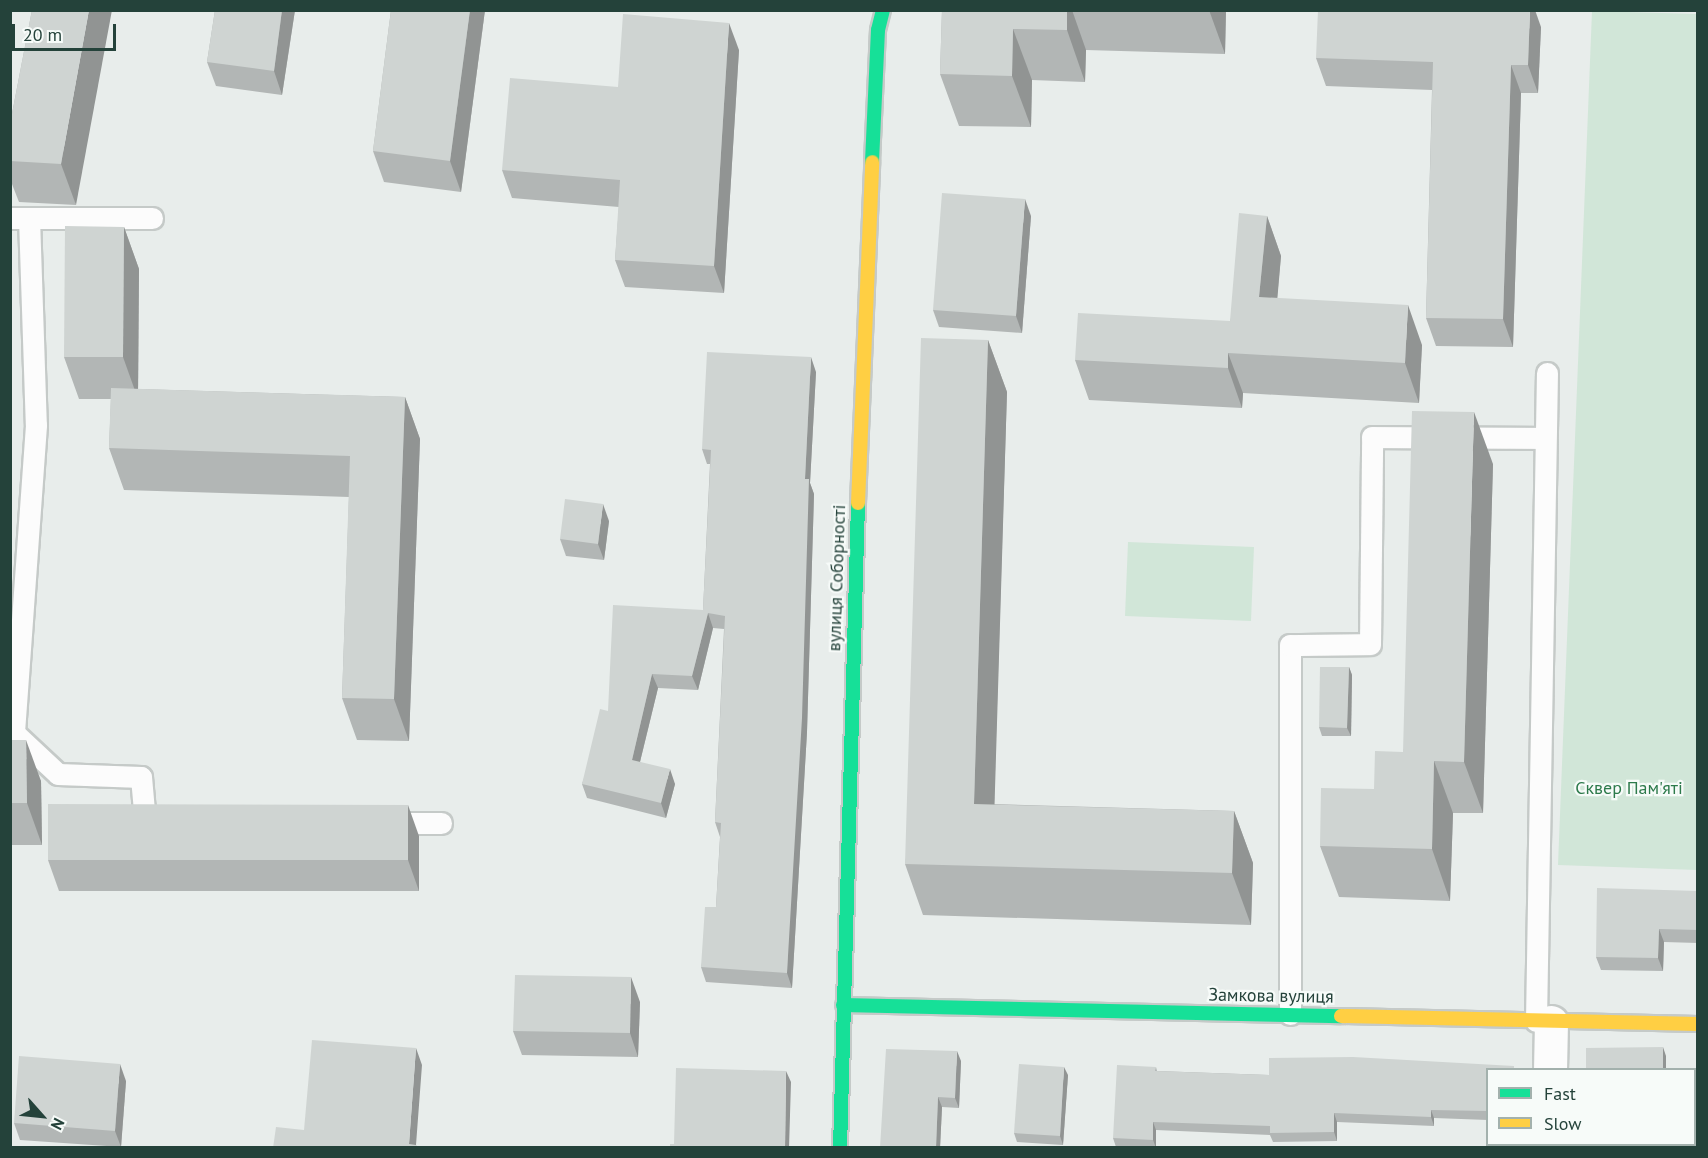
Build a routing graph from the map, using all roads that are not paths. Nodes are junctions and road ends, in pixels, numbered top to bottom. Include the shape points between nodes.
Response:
1 (883, 10) edge
2 (20, 218) edge
3 (152, 218) dead end
4 (1546, 373) dead end
5 (1545, 438) junction
6 (370, 822) edge
7 (177, 823) edge
8 (441, 823) dead end
9 (843, 1005) junction
10 (1290, 1014) junction
11 (1544, 1022) junction
12 (1698, 1024) edge
13 (1550, 1068) edge
14 (840, 1148) edge

1 - 9 street, вулиця Соборності via 878,30 853,608
2 - 3 lane
2 - 7 lane via 36,425 14,733 58,774 141,777 145,822
4 - 5 lane
5 - 10 lane via 1372,436 1370,644 1290,645
5 - 11 lane
6 - 8 lane
9 - 10 street, Замкова вулиця
9 - 14 street, вулиця Соборності
10 - 11 street, Замкова вулиця
11 - 12 street, Замкова вулиця
11 - 13 street

